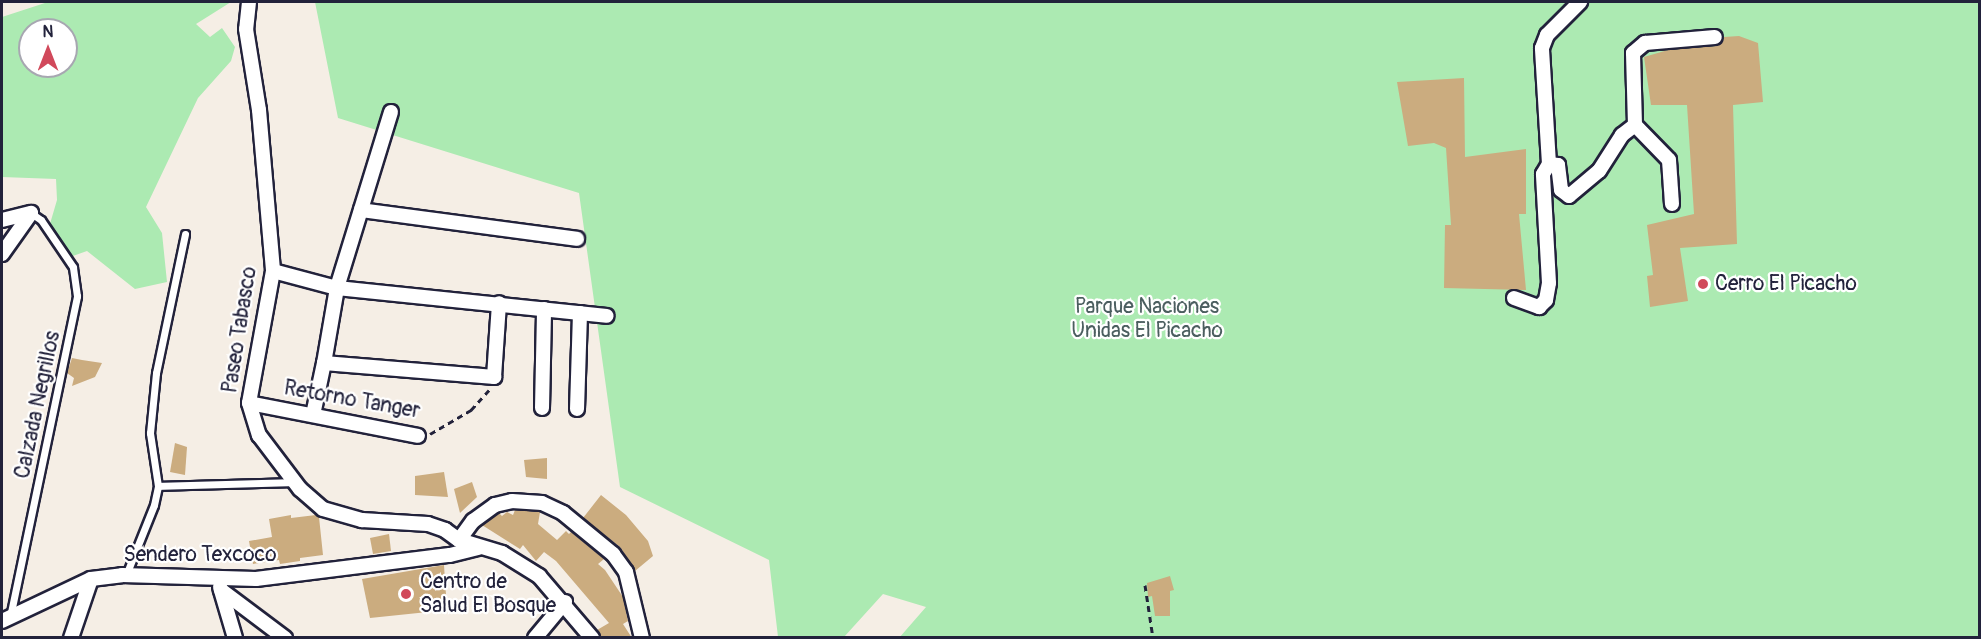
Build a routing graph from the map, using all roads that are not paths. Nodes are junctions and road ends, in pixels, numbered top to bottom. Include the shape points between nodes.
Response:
1 (249, 2) edge
2 (1580, 2) edge
3 (1715, 37) dead end
4 (391, 112) dead end
5 (1635, 125) junction
6 (1549, 164) junction
7 (1672, 204) dead end
8 (361, 210) junction
9 (31, 213) junction
10 (2, 220) edge
11 (185, 234) dead end
12 (577, 239) dead end
13 (2, 254) edge
14 (273, 271) junction
15 (337, 288) junction
16 (1514, 298) dead end
17 (499, 303) junction
18 (544, 309) junction
19 (580, 313) junction
20 (607, 316) dead end
21 (324, 363) junction
22 (249, 402) junction
23 (542, 408) dead end
24 (577, 409) dead end
25 (313, 415) junction
26 (418, 436) road end
27 (293, 482) junction
28 (158, 486) junction
29 (459, 540) junction
30 (478, 548) junction
31 (126, 575) junction
32 (91, 579) junction
33 (220, 584) junction
34 (565, 603) junction
35 (5, 619) edge
36 (71, 638) edge
37 (235, 638) edge
38 (285, 638) edge
39 (535, 638) edge
40 (592, 638) edge
41 (642, 638) edge

1 - 14 street, Paseo Tabasco via 246,29 259,110
2 - 6 street via 1547,35 1542,48
3 - 5 street via 1645,43 1637,48 1633,53
4 - 8 street
5 - 6 street via 1622,135 1599,171 1569,196 1561,190 1558,165
5 - 7 street via 1669,160
6 - 16 street via 1543,174 1549,283 1545,300 1539,307
8 - 12 street
8 - 15 street
9 - 10 street
9 - 13 street
9 - 35 lane, Calzada Negrillos via 41,220 74,267 77,296
11 - 28 lane via 155,383 150,432
14 - 15 street
14 - 22 street, Paseo Tabasco
15 - 17 street
15 - 21 street
17 - 18 street
17 - 21 street via 494,377
18 - 19 street
18 - 23 street
19 - 20 street
19 - 24 street
21 - 25 street
22 - 25 street, Retorno Tanger
22 - 27 street, Paseo Tabasco via 259,435
25 - 26 street, Retorno Tanger
27 - 28 lane
27 - 29 street, Paseo Tabasco via 323,509 362,520 428,524
28 - 31 lane
29 - 30 street, Paseo Tabasco
29 - 41 street via 473,521 495,505 512,501 542,503 563,513 613,554 626,572
30 - 33 street, Sendero Texcoco via 450,555
30 - 34 street, Paseo Tabasco via 502,553 539,576
31 - 32 street, Sendero Texcoco
31 - 33 street, Sendero Texcoco
32 - 35 street, Sendero Texcoco
32 - 36 street
33 - 37 street
33 - 38 street
34 - 39 street
34 - 40 street, Paseo Tabasco

